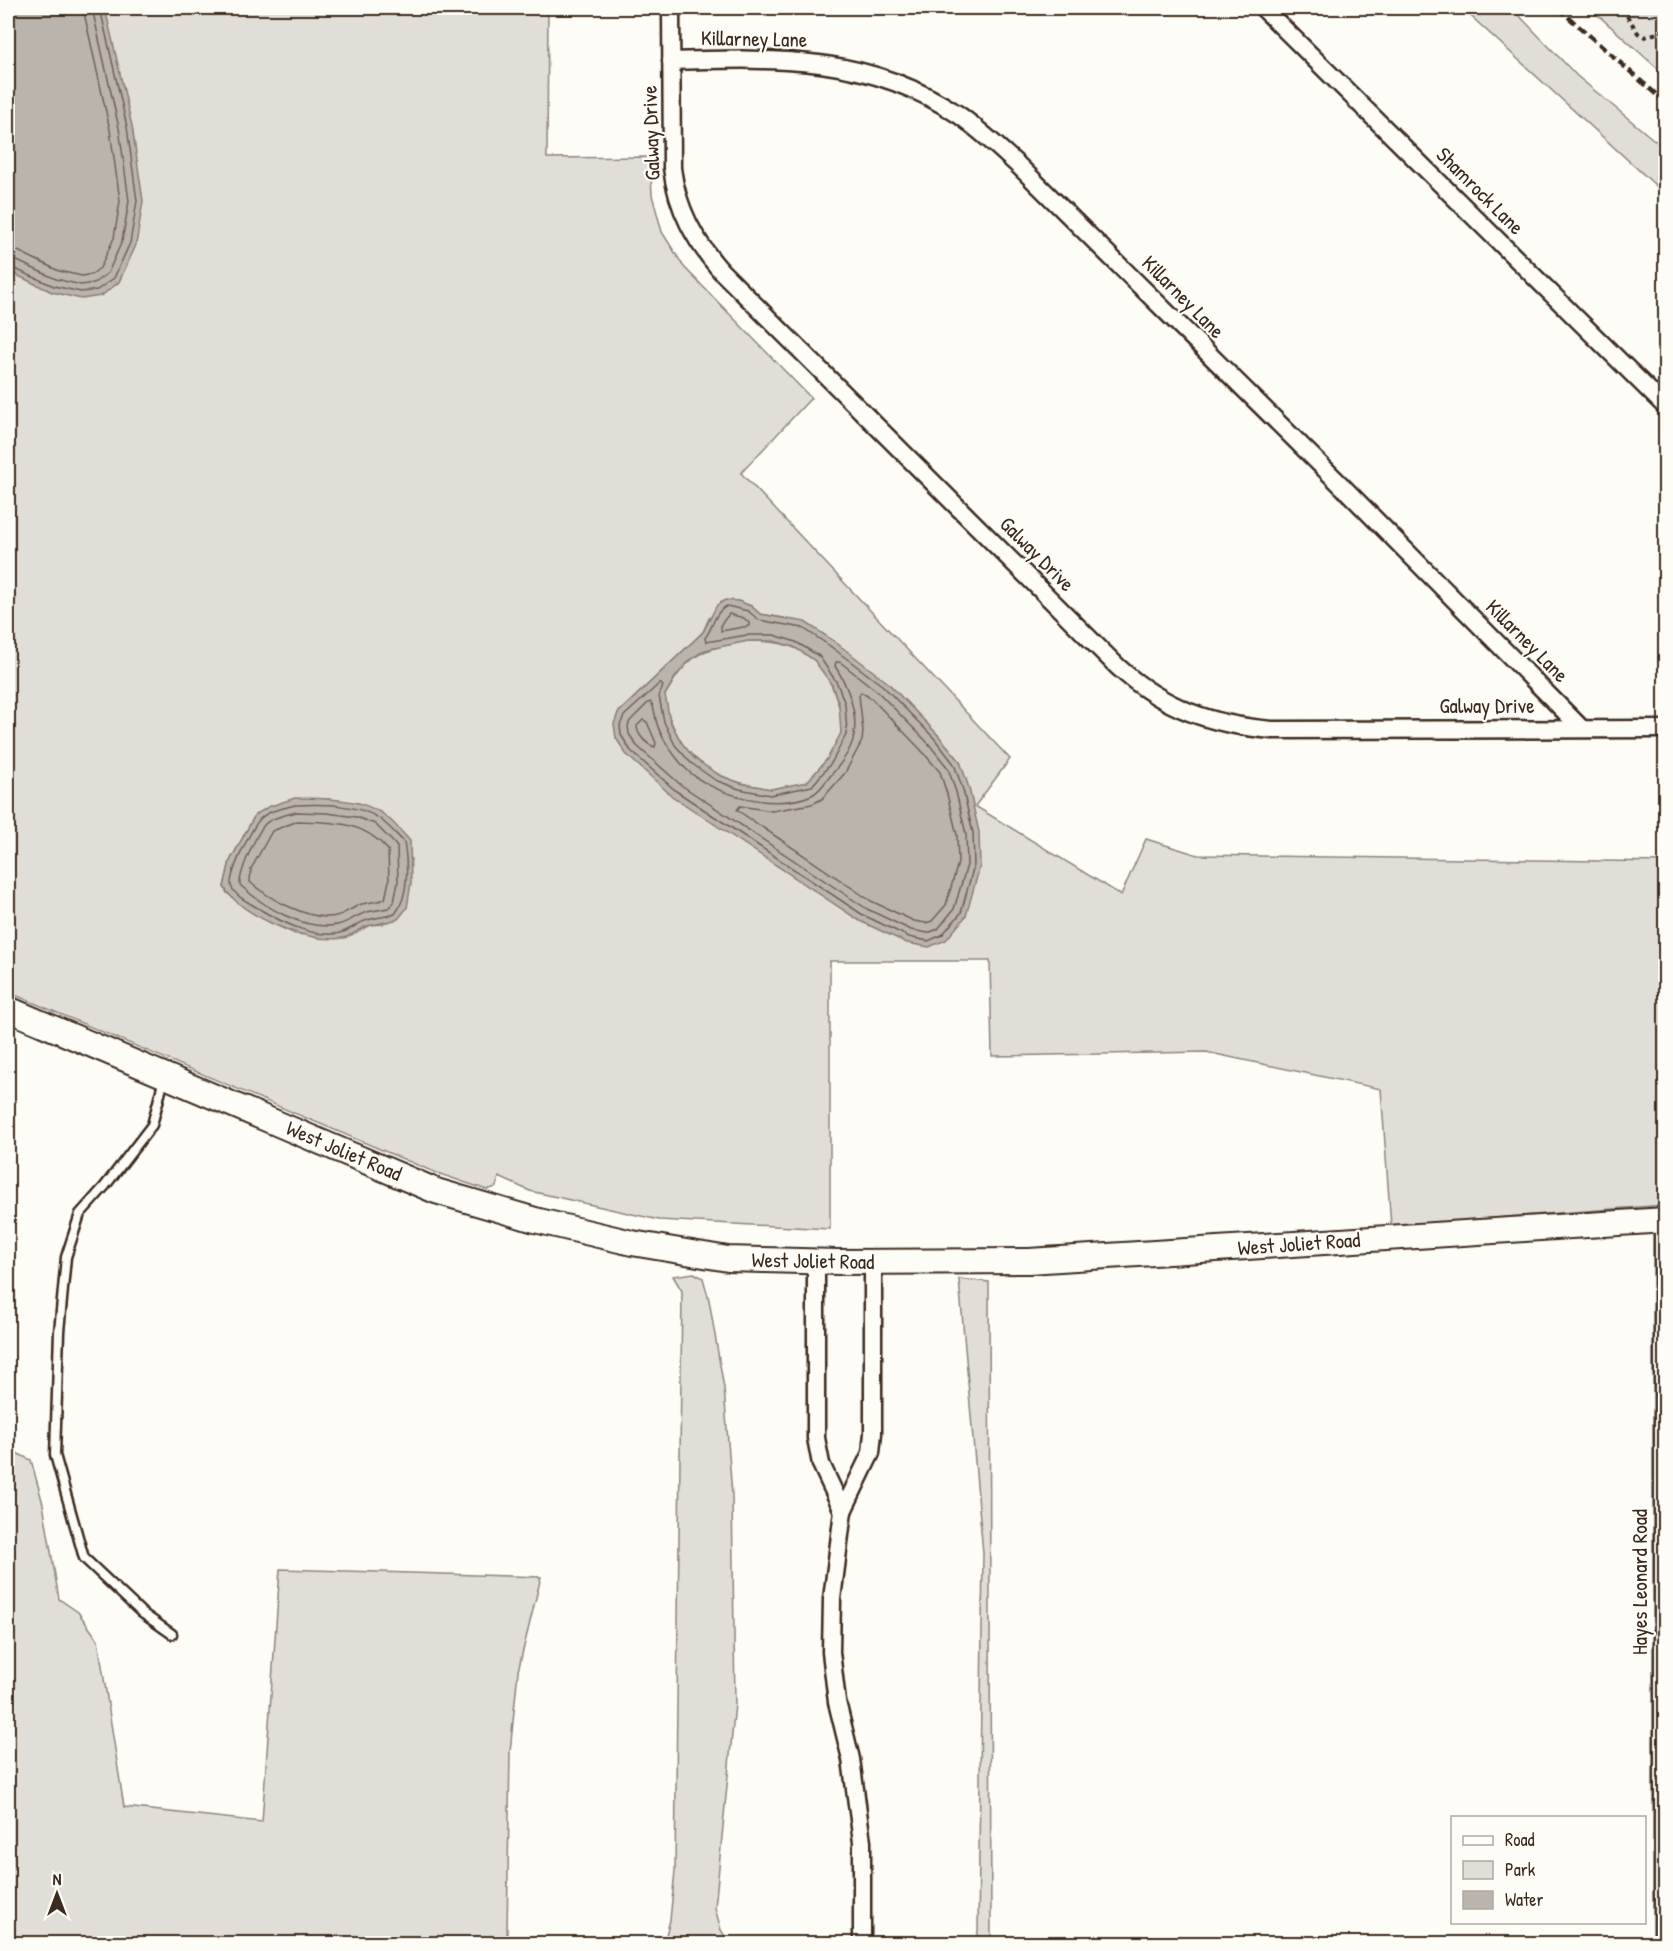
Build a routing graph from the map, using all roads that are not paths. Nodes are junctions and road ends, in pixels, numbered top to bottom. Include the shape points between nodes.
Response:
1 (671, 8) edge
2 (1263, 8) edge
3 (671, 61) junction
4 (1665, 407) edge
5 (1581, 728) junction
6 (1665, 729) edge
7 (8, 1009) edge
8 (164, 1076) junction
9 (1665, 1193) edge
10 (1664, 1220) edge
11 (816, 1262) junction
12 (873, 1262) junction
13 (843, 1512) junction
14 (1664, 1530) edge
15 (172, 1634) dead end
16 (862, 1944) edge
17 (1663, 1944) edge

1 - 3 street, Galway Drive
2 - 4 street, Shamrock Lane
3 - 5 street, Killarney Lane via 773,58 827,64 900,85 958,115 1027,174
3 - 5 street, Galway Drive via 674,185 699,244 738,288 1118,667 1147,691 1212,720 1252,728
5 - 6 street, Galway Drive
7 - 8 main road, West Joliet Road
8 - 11 main road, West Joliet Road via 436,1191 535,1220 632,1243 728,1259
8 - 15 lane via 152,1125 80,1214 66,1257 55,1455 84,1558 142,1613
9 - 10 lane
10 - 12 main road, West Joliet Road via 1029,1261
10 - 14 street, Hayes Leonard Road
11 - 12 main road, West Joliet Road
11 - 13 street via 816,1438 821,1464
12 - 13 street via 871,1453
13 - 16 street via 832,1599 831,1652 862,1842
14 - 17 street, Hayes Leonard Road

